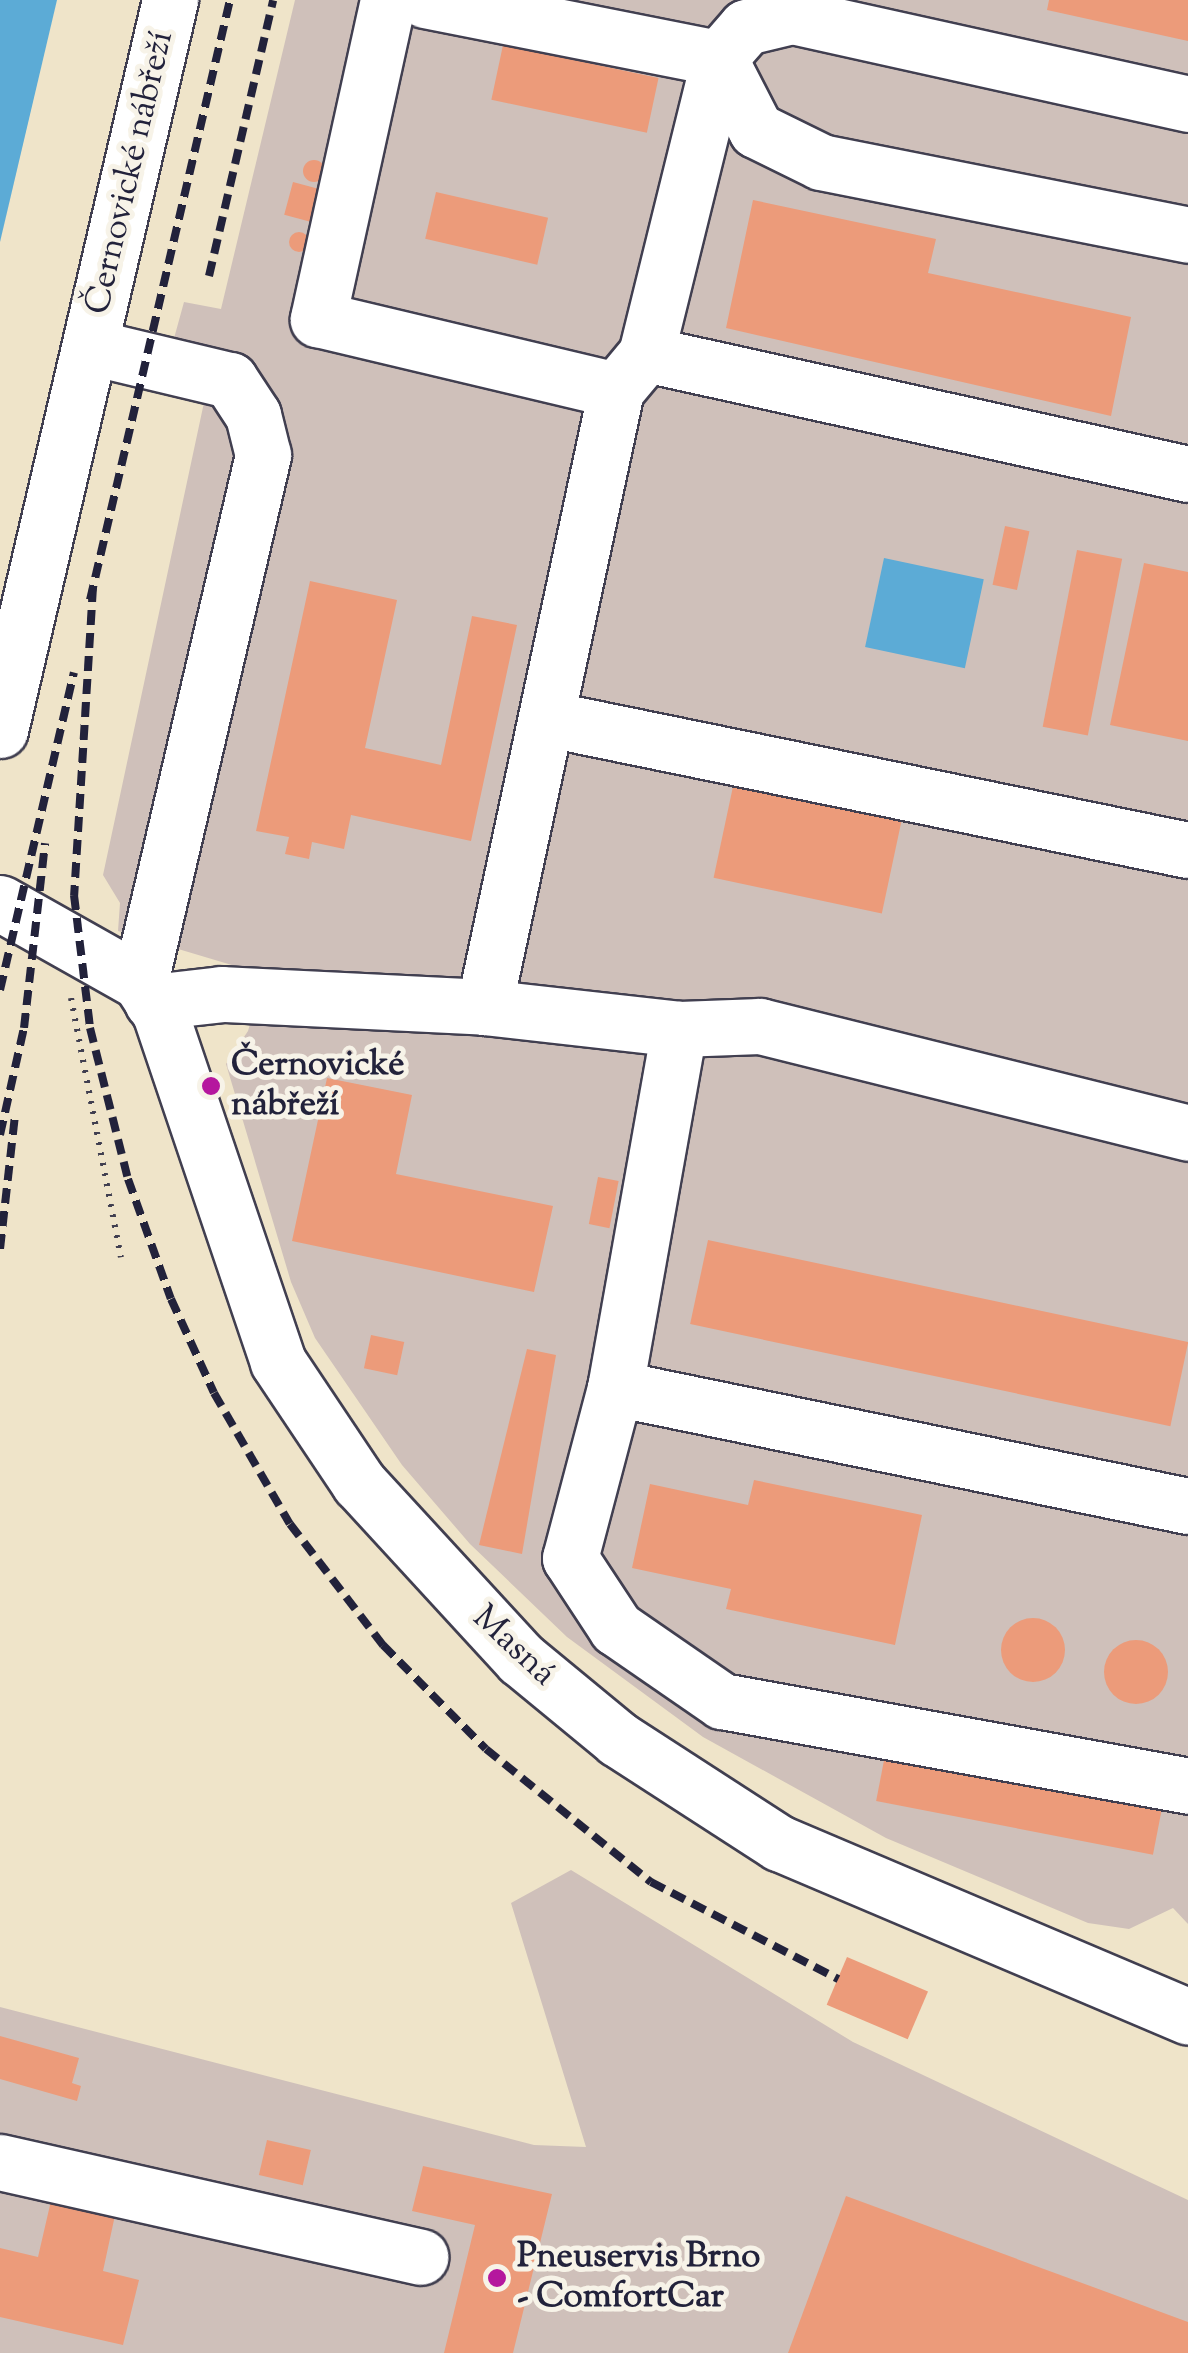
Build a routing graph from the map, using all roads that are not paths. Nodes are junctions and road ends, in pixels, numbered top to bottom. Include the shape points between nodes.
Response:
1 (170, 0) edge
2 (388, 0) edge
3 (425, 0) edge
4 (719, 58) junction
5 (1188, 104) edge
6 (1188, 235) edge
7 (92, 347) junction
8 (631, 372) junction
9 (1188, 474) edge
10 (549, 719) junction
11 (0, 730) edge
12 (1188, 850) edge
13 (18, 916) edge
14 (146, 992) junction
15 (484, 1007) junction
16 (679, 1029) junction
17 (1188, 1134) edge
18 (615, 1388) junction
19 (1188, 1506) edge
20 (1188, 1786) edge
21 (1182, 2006) edge
22 (0, 2162) edge
23 (420, 2257) dead end

1 - 7 street, Černovické nábřeží
2 - 8 street via 318,319
3 - 4 street
4 - 5 street via 746,27 792,16
4 - 6 street via 756,130 821,162
4 - 8 street
7 - 11 street, Černovické nábřeží
7 - 14 street, Černovické nábřeží via 230,380 253,415 263,455
8 - 9 street
8 - 10 street
10 - 12 street
10 - 15 street
13 - 14 street
14 - 15 street
14 - 21 street, Masná via 278,1362 358,1483 522,1659 618,1739 779,1843 957,1924
15 - 16 street
16 - 17 street via 760,1026
16 - 18 street
18 - 19 street
18 - 20 street via 570,1558 616,1628 722,1701
22 - 23 street

